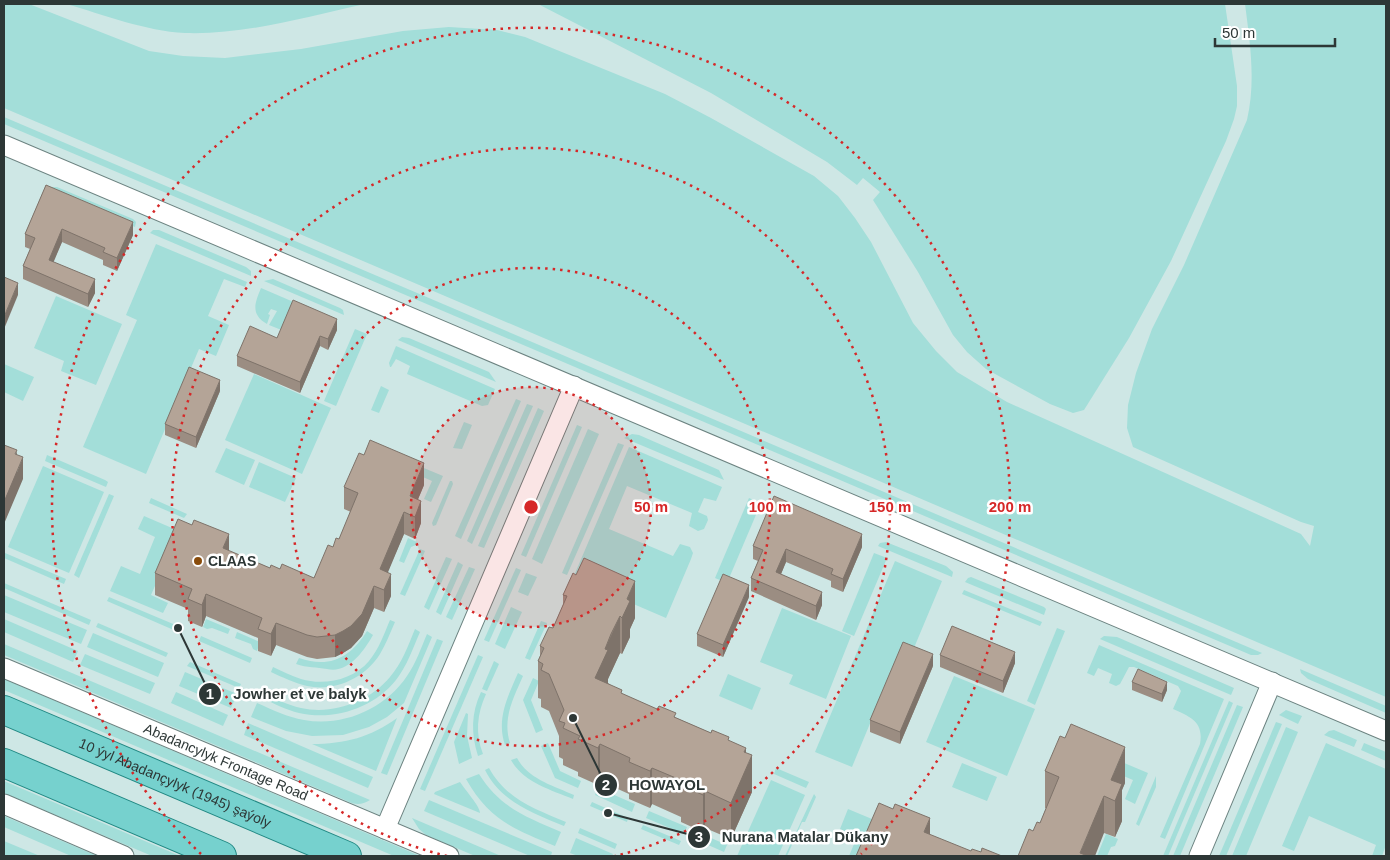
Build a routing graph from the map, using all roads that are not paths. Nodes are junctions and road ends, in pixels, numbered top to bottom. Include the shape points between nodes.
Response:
1 (4, 145) edge
2 (574, 386) junction
3 (4, 668) edge
4 (1272, 682) junction
5 (4, 710) edge
6 (1386, 731) edge
7 (4, 763) edge
8 (4, 804) edge
9 (385, 829) junction
10 (124, 856) edge
11 (222, 856) edge
12 (347, 856) edge
13 (449, 856) edge
14 (1199, 856) edge

1 - 2 street
2 - 4 street
2 - 9 street
3 - 9 street, Abadancylyk Frontage Road
4 - 6 street
4 - 14 street
5 - 12 main road, 10 ýyl Abadançylyk (1945) şaýoly
7 - 11 main road
8 - 10 street
9 - 13 street, Abadancylyk Frontage Road

